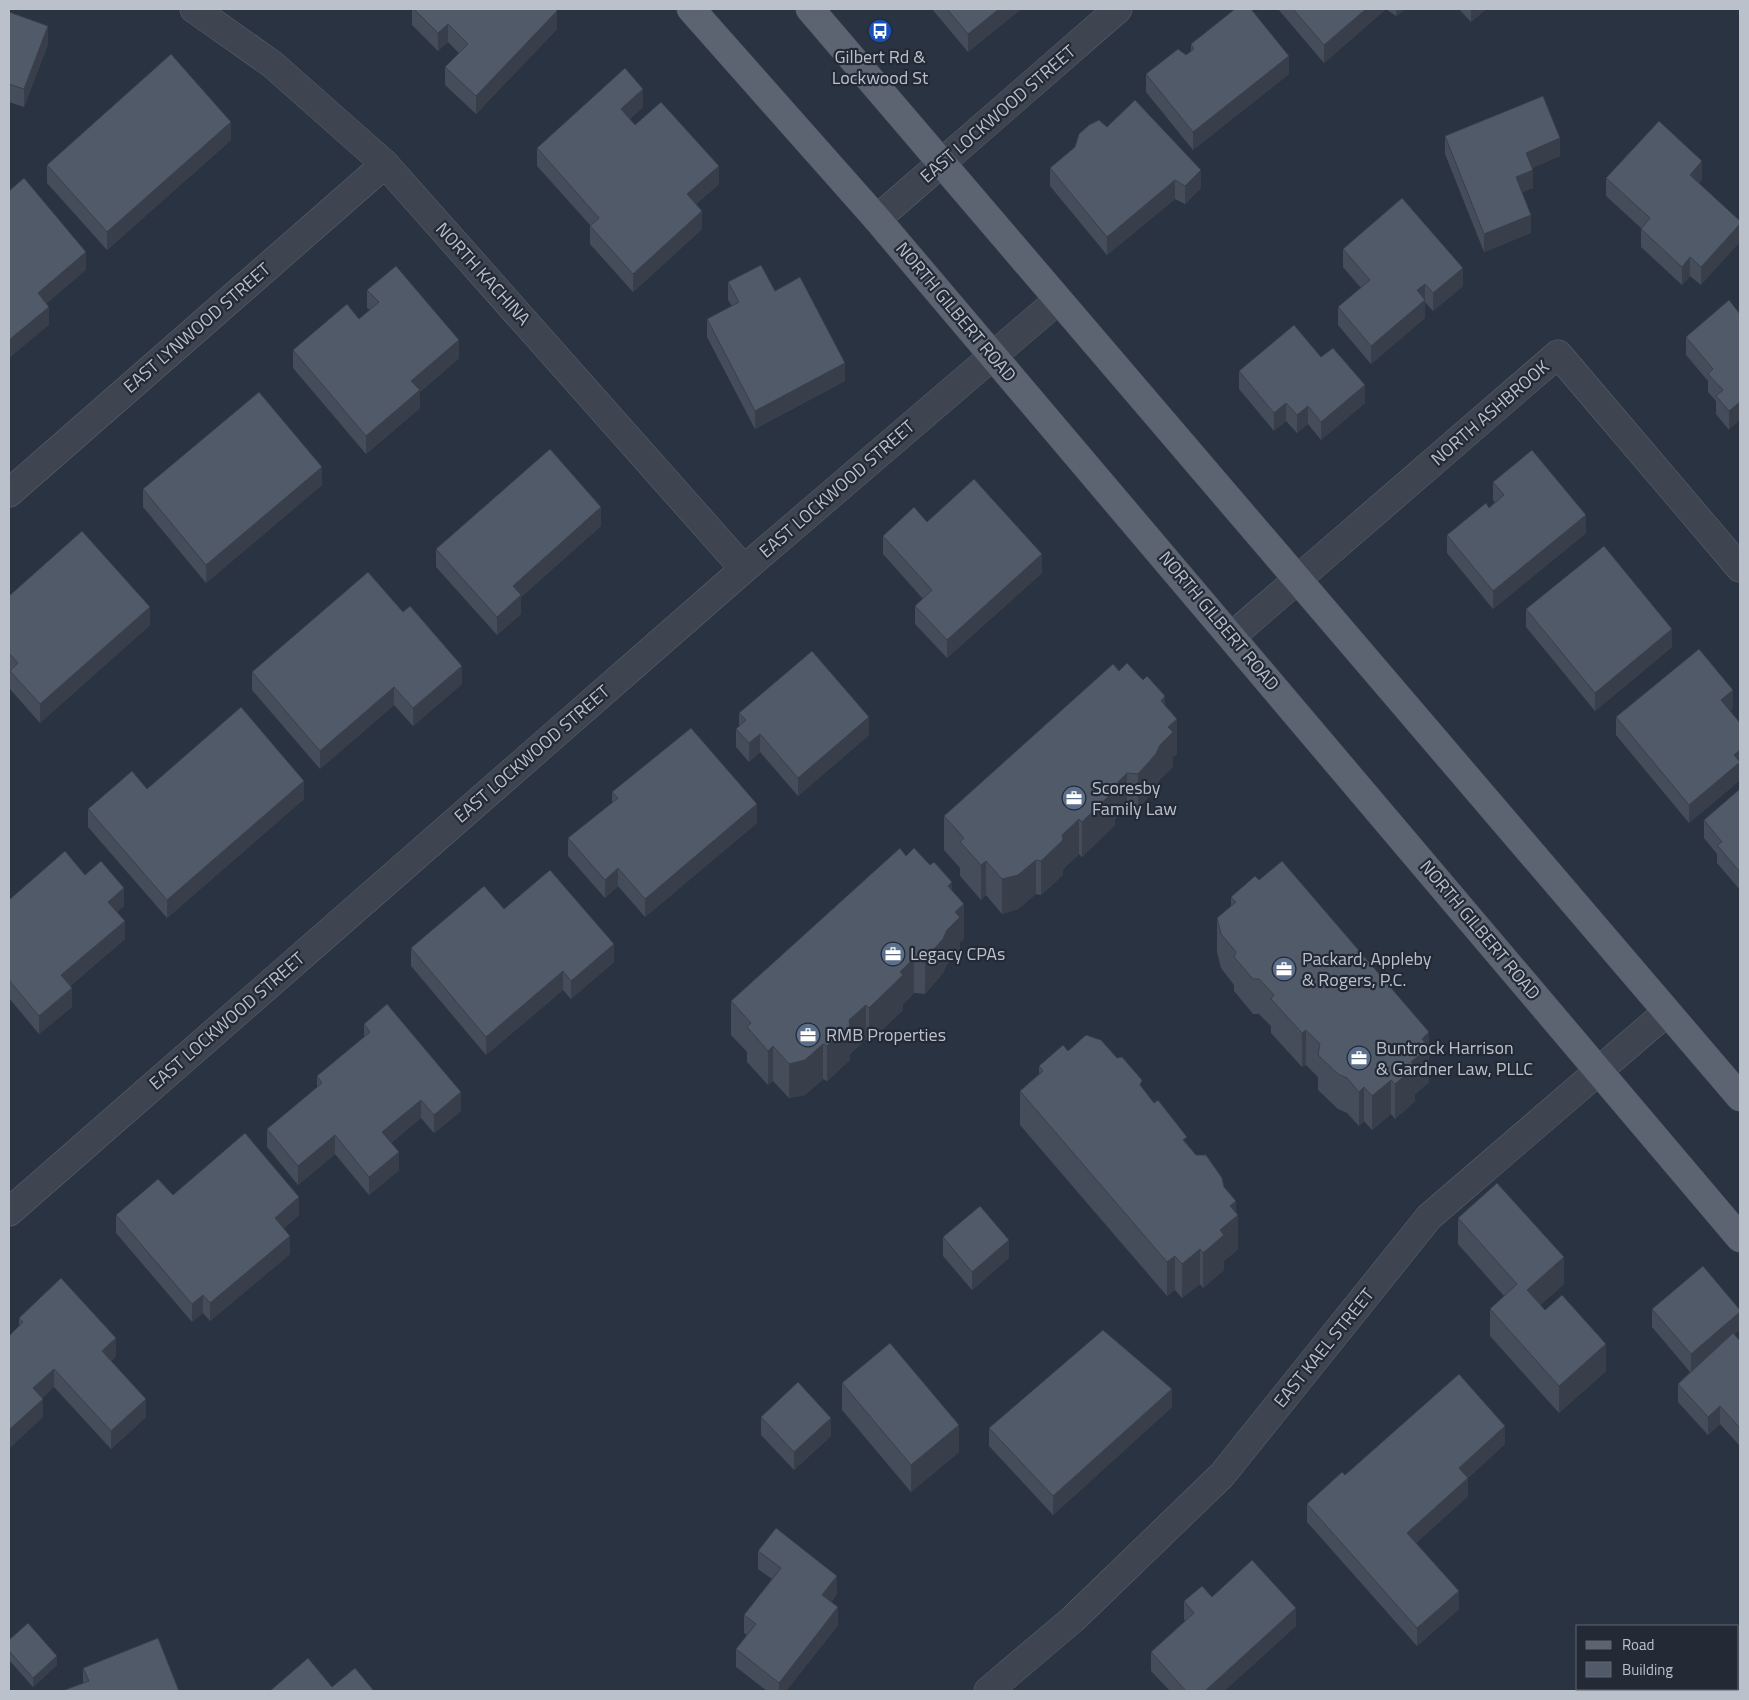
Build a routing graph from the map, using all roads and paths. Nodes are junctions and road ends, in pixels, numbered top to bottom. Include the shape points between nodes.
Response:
1 (194, 9) edge
2 (691, 9) edge
3 (810, 9) edge
4 (1118, 9) edge
5 (385, 164) junction
6 (942, 165) junction
7 (877, 219) junction
8 (1058, 300) junction
9 (993, 356) junction
10 (9, 493) edge
11 (1740, 568) edge
12 (744, 569) junction
13 (1296, 581) junction
14 (1232, 636) junction
15 (1667, 1012) junction
16 (1597, 1071) junction
17 (1740, 1097) edge
18 (9, 1212) edge
19 (1740, 1238) edge
20 (988, 1691) edge

1 - 5 street, NORTH KACHINA via 272,64
2 - 7 main road, NORTH GILBERT ROAD
3 - 6 main road
4 - 6 street, EAST LOCKWOOD STREET
5 - 10 street, EAST LYNWOOD STREET
5 - 12 street, NORTH KACHINA
6 - 7 street, EAST LOCKWOOD STREET
6 - 8 main road
7 - 9 main road, NORTH GILBERT ROAD
8 - 9 street, EAST LOCKWOOD STREET
8 - 13 main road
9 - 12 street, EAST LOCKWOOD STREET
9 - 14 main road, NORTH GILBERT ROAD
11 - 13 street, NORTH ASHBROOK via 1558,354
12 - 18 street, EAST LOCKWOOD STREET
13 - 14 street, NORTH ASHBROOK
13 - 15 main road
14 - 16 main road, NORTH GILBERT ROAD
15 - 16 street, EAST KAEL STREET
15 - 17 main road
16 - 19 main road, NORTH GILBERT ROAD
16 - 20 street, EAST KAEL STREET via 1428,1217 1222,1476 1073,1619

